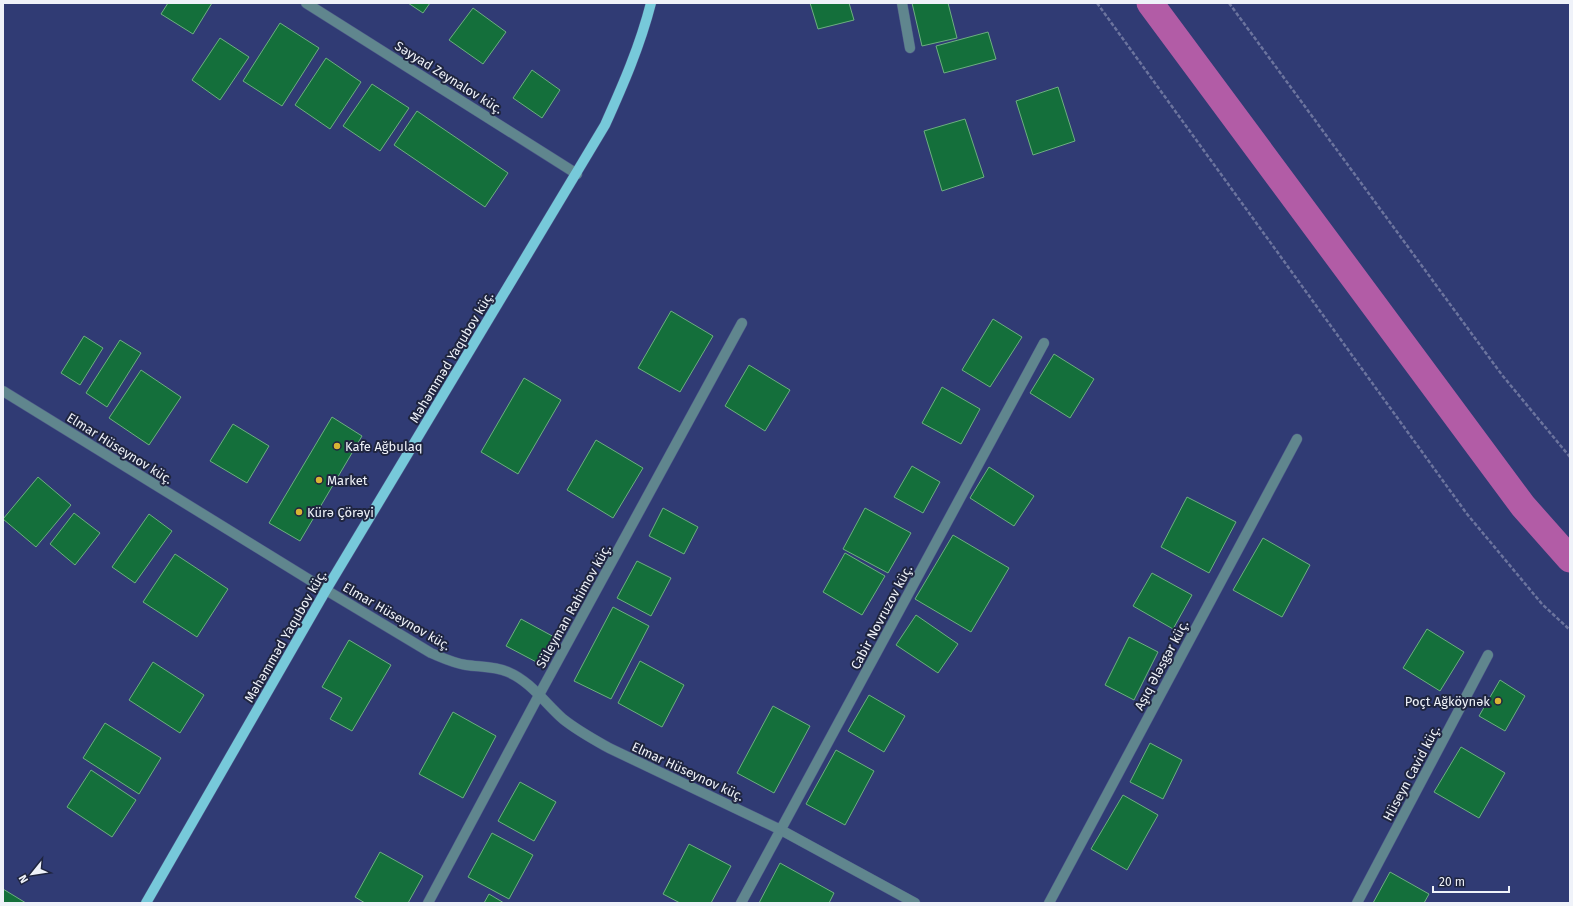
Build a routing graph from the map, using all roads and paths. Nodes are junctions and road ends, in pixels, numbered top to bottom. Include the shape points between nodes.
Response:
1 (306, 3) edge
2 (651, 3) edge
3 (902, 3) edge
4 (1097, 3) edge
5 (1229, 3) edge
6 (910, 48) dead end
7 (577, 174) junction
8 (742, 323) dead end
9 (1044, 344) dead end
10 (3, 391) edge
11 (1297, 439) dead end
12 (1570, 457) edge
13 (326, 590) junction
14 (1570, 630) edge
15 (1488, 655) dead end
16 (539, 695) junction
17 (781, 830) junction
18 (146, 903) edge
19 (428, 903) edge
20 (741, 903) edge
21 (915, 903) edge
22 (1049, 903) edge
23 (1358, 903) edge

1 - 7 street, Səyyad Zeynalov küç.
2 - 7 main road, Məhəmməd Yaqubov küç. via 630,71 605,125
3 - 6 street
4 - 14 path via 1467,514 1542,604
5 - 12 path via 1502,375
7 - 13 main road, Məhəmməd Yaqubov küç.
8 - 16 street, Süleyman Rahimov küç.
9 - 17 street, Cabir Novruzov küç.
10 - 13 street, Elmar Hüseynov küç.
11 - 22 street, Aşıq Ələsgər küç.
13 - 16 street, Elmar Hüseynov küç. via 431,653 465,665 490,667 508,672 525,682
13 - 18 main road, Məhəmməd Yaqubov küç.
15 - 23 street, Hüseyn Cavid küç.
16 - 17 street, Elmar Hüseynov küç. via 563,718 589,737
16 - 19 street, Süleyman Rahimov küç.
17 - 20 street, Cabir Novruzov küç.
17 - 21 street, Elmar Hüseynov küç.

